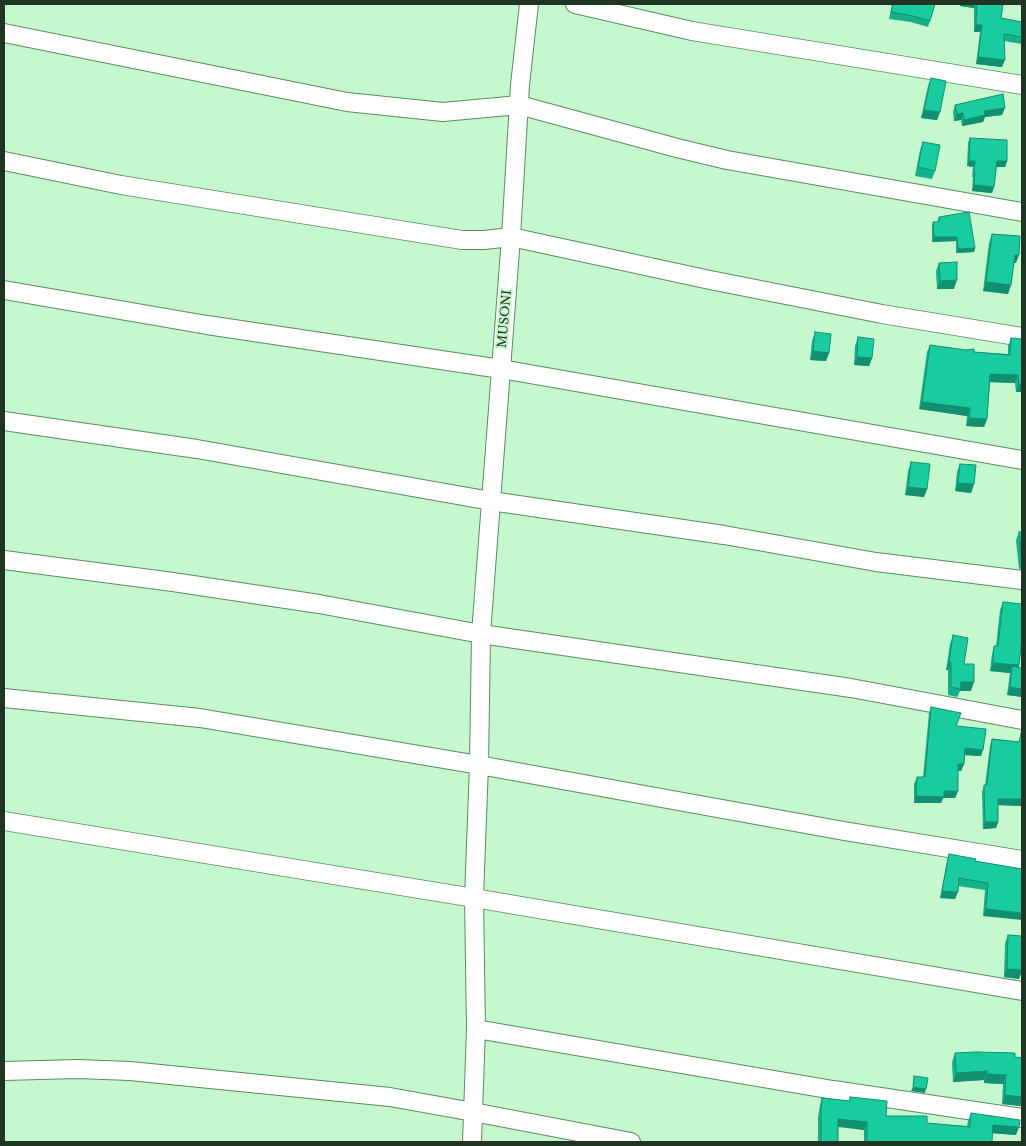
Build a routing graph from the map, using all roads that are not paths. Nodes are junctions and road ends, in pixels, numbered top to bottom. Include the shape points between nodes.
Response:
1 (529, 4) edge
2 (575, 4) edge
3 (4, 33) edge
4 (1022, 85) edge
5 (520, 106) junction
6 (4, 160) edge
7 (1022, 212) edge
8 (511, 237) junction
9 (4, 290) edge
10 (1022, 337) edge
11 (501, 369) junction
12 (4, 421) edge
13 (1022, 460) edge
14 (491, 501) junction
15 (4, 560) edge
16 (1022, 580) edge
17 (481, 634) junction
18 (4, 698) edge
19 (1022, 720) edge
20 (479, 764) junction
21 (4, 821) edge
22 (1022, 860) edge
23 (474, 898) junction
24 (1022, 991) edge
25 (476, 1028) junction
26 (4, 1071) edge
27 (473, 1112) junction
28 (1022, 1118) edge
29 (472, 1142) edge
30 (631, 1142) edge

1 - 5 street, MUSONI
2 - 4 street via 692,31
3 - 5 street via 347,102 443,112
5 - 7 street via 726,160
5 - 8 street, MUSONI
6 - 8 street via 121,185 462,240
8 - 10 street via 882,314
8 - 11 street, MUSONI
9 - 11 street via 207,325
11 - 13 street
11 - 14 street, MUSONI
12 - 14 street via 197,450
14 - 16 street via 724,535 876,562
14 - 17 street, MUSONI
15 - 17 street via 319,604
17 - 19 street via 851,688
17 - 20 street, MUSONI
18 - 20 street via 200,718
20 - 22 street
20 - 23 street, MUSONI
21 - 23 street
23 - 24 street
23 - 25 street, MUSONI
25 - 27 street, MUSONI
25 - 28 street via 833,1090
26 - 27 street via 77,1069 130,1072 390,1097
27 - 29 street, MUSONI
27 - 30 street

